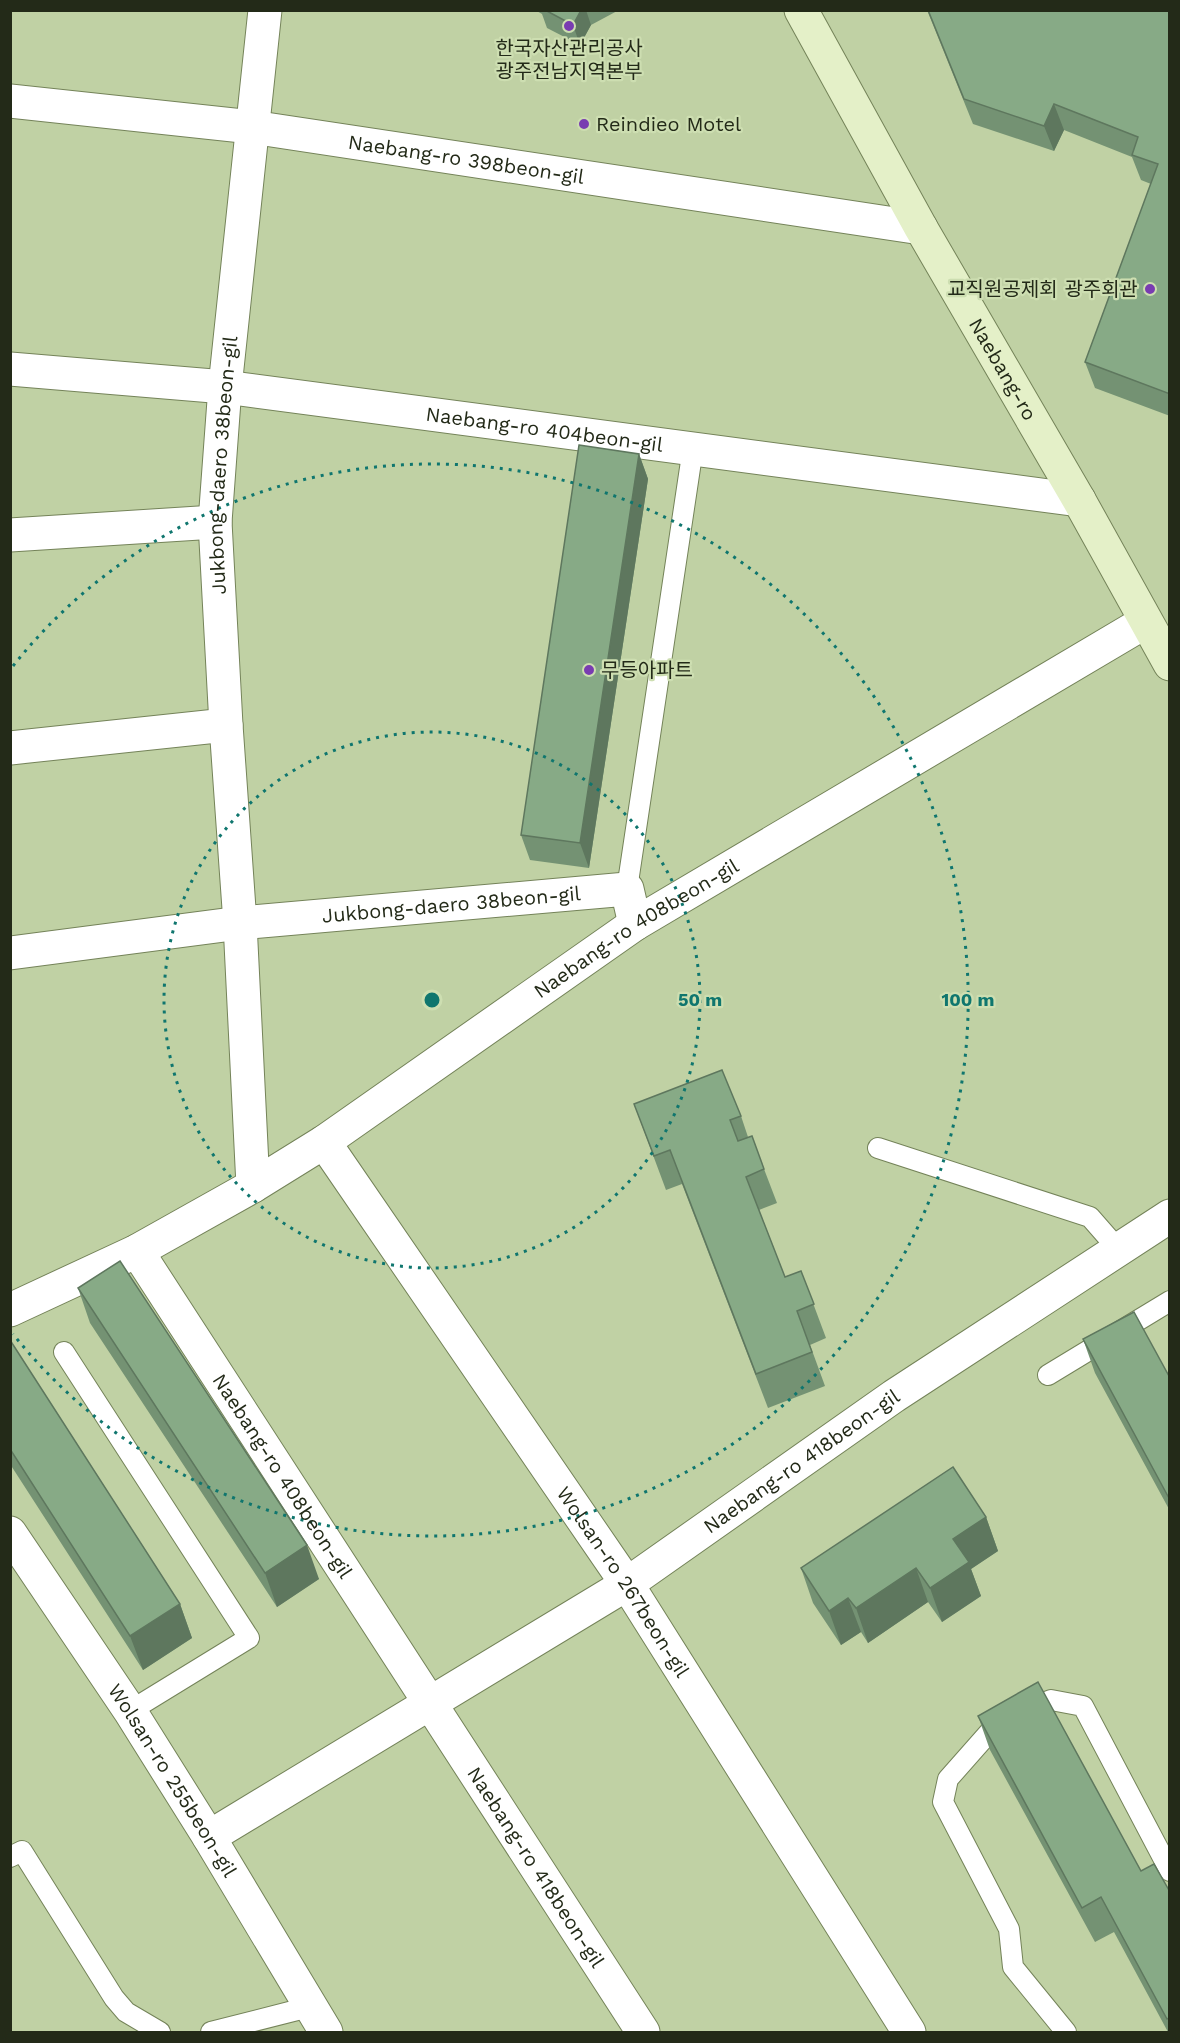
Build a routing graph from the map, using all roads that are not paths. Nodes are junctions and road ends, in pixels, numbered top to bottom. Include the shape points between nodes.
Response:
1 (265, 10) edge
2 (801, 10) edge
3 (10, 101) edge
4 (252, 127) junction
5 (921, 228) junction
6 (10, 369) edge
7 (225, 387) junction
8 (693, 448) junction
9 (1079, 500) junction
10 (215, 522) junction
11 (10, 534) edge
12 (1145, 622) junction
13 (1170, 664) edge
14 (226, 725) junction
15 (10, 748) edge
16 (627, 889) junction
17 (240, 923) junction
18 (635, 924) junction
19 (10, 953) edge
20 (324, 1143) junction
21 (878, 1148) dead end
22 (253, 1186) junction
23 (1170, 1216) edge
24 (1118, 1249) junction
25 (137, 1251) junction
26 (1170, 1301) edge
27 (10, 1310) edge
28 (64, 1352) dead end
29 (1048, 1375) dead end
30 (10, 1533) edge
31 (627, 1584) junction
32 (430, 1701) junction
33 (130, 1711) junction
34 (209, 1838) junction
35 (10, 1857) edge
36 (1170, 1871) edge
37 (317, 2020) edge
38 (160, 2032) edge
39 (211, 2032) edge
40 (643, 2032) edge
41 (909, 2032) edge
42 (1066, 2032) edge

1 - 4 street, Jukbong-daero 38beon-gil
2 - 5 street, Naebang-ro
3 - 4 street, Naebang-ro 398beon-gil
4 - 5 street, Naebang-ro 398beon-gil
4 - 7 street, Jukbong-daero 38beon-gil
5 - 9 street, Naebang-ro
6 - 7 street, Naebang-ro 404beon-gil
7 - 8 street, Naebang-ro 404beon-gil
7 - 10 street, Jukbong-daero 38beon-gil
8 - 9 street, Naebang-ro 404beon-gil
8 - 16 lane
9 - 12 street, Naebang-ro
10 - 11 street
10 - 14 street, Jukbong-daero 38beon-gil
12 - 13 street, Naebang-ro
12 - 18 street, Naebang-ro 408beon-gil
14 - 15 street
14 - 17 street, Jukbong-daero 38beon-gil
16 - 17 street, Jukbong-daero 38beon-gil
16 - 18 street
17 - 19 street
17 - 22 street, Jukbong-daero 38beon-gil
18 - 20 street, Naebang-ro 408beon-gil
20 - 22 street, Naebang-ro 408beon-gil
20 - 31 street, Wolsan-ro 267beon-gil
21 - 24 lane via 1090,1217
22 - 25 street, Naebang-ro 408beon-gil
23 - 24 street, Naebang-ro 418beon-gil
24 - 31 street, Naebang-ro 418beon-gil via 894,1395
25 - 27 street, Naebang-ro 408beon-gil
25 - 32 street, Naebang-ro 408beon-gil
26 - 29 lane
28 - 33 lane via 249,1638
30 - 33 street, Wolsan-ro 255beon-gil
31 - 32 street, Naebang-ro 418beon-gil
31 - 41 street, Wolsan-ro 267beon-gil
32 - 34 street, Naebang-ro 418beon-gil
32 - 40 street, Naebang-ro 418beon-gil
33 - 34 street, Wolsan-ro 255beon-gil
34 - 37 street, Wolsan-ro 255beon-gil
35 - 38 lane via 22,1851 114,1998 126,2012
36 - 42 lane via 1083,1706 1052,1700 1001,1719 948,1779 943,1802 1009,1929 1013,1967
37 - 39 lane

